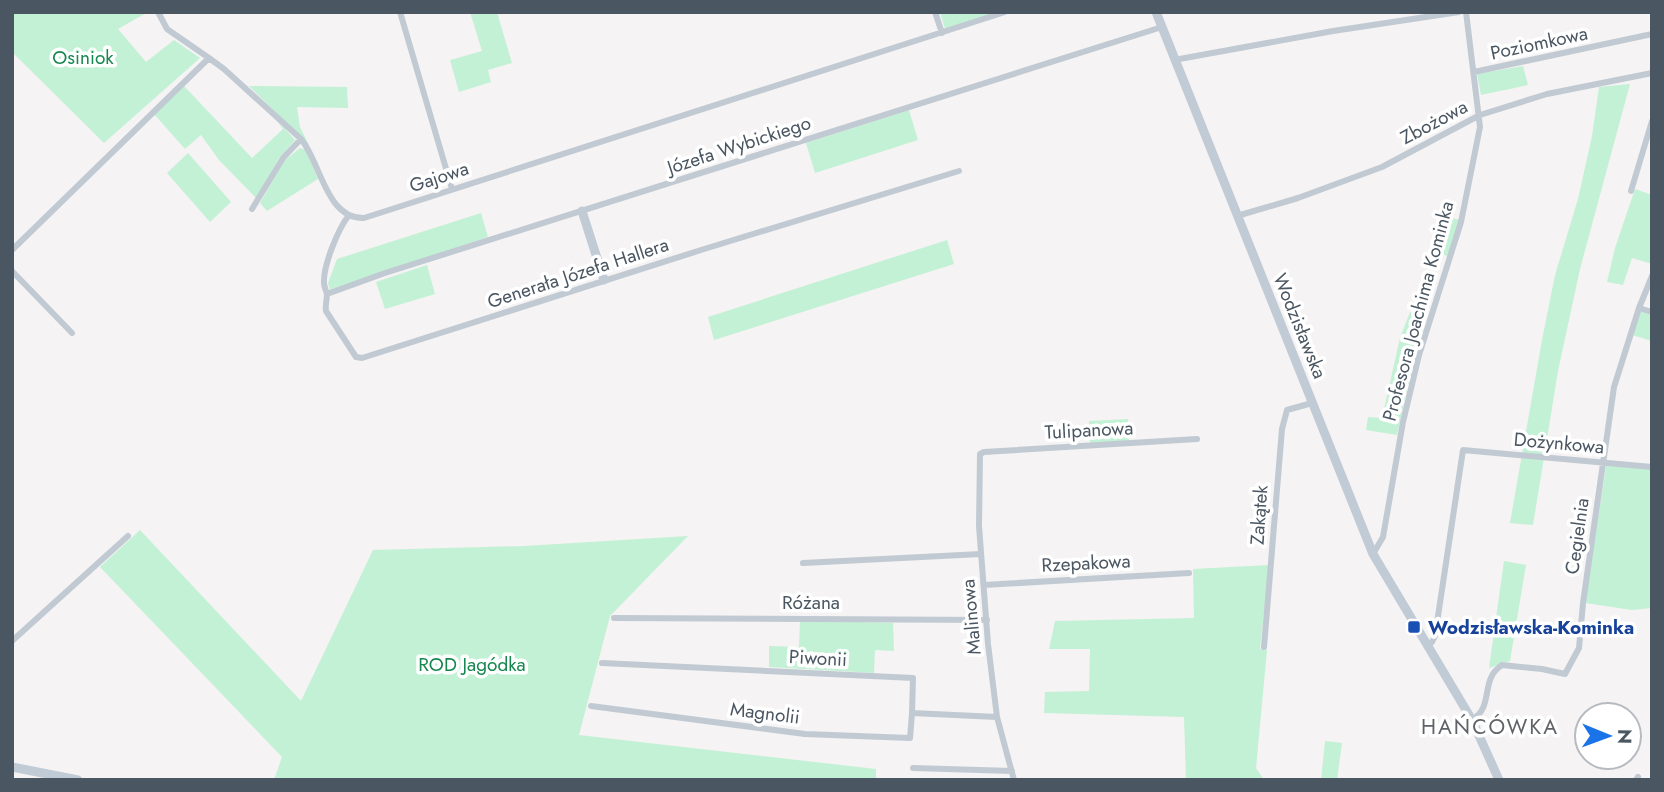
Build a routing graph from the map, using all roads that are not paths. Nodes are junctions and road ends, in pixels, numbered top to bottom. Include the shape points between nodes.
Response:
1 (158, 12) edge
2 (400, 12) edge
3 (936, 12) edge
4 (1005, 12) edge
5 (1156, 12) edge
6 (1459, 12) edge
7 (1466, 12) edge
8 (1161, 27) junction
9 (942, 33) junction
10 (1652, 34) edge
11 (209, 58) junction
12 (1174, 60) junction
13 (1474, 72) junction
14 (1652, 73) edge
15 (1480, 115) junction
16 (1652, 121) edge
17 (301, 139) junction
18 (959, 171) dead end
19 (452, 189) junction
20 (1631, 191) dead end
21 (252, 209) dead end
22 (582, 211) junction
23 (349, 215) junction
24 (1237, 216) junction
25 (12, 250) edge
26 (12, 271) edge
27 (1652, 276) edge
28 (604, 281) junction
29 (327, 294) junction
30 (1639, 308) junction
31 (1652, 312) edge
32 (72, 333) dead end
33 (1311, 403) junction
34 (1196, 439) dead end
35 (984, 452) joint
36 (1603, 463) junction
37 (1652, 467) edge
38 (128, 536) dead end
39 (981, 554) junction
40 (1373, 554) junction
41 (803, 562) dead end
42 (1189, 573) dead end
43 (984, 585) junction
44 (614, 618) dead end
45 (986, 620) junction
46 (12, 641) edge
47 (1427, 646) junction
48 (1264, 648) dead end
49 (602, 663) dead end
50 (591, 706) dead end
51 (912, 713) junction
52 (997, 717) junction
53 (1472, 720) junction
54 (12, 767) edge
55 (913, 768) dead end
56 (1012, 771) junction
57 (78, 780) edge
58 (1014, 780) edge
59 (1499, 780) edge

1 - 11 street via 167,29
2 - 19 street
3 - 9 street
4 - 9 street, Gajowa
5 - 8 main road, Wodzisławska
6 - 12 street
7 - 13 street, Poziomkowa
8 - 12 main road, Wodzisławska
8 - 22 street, Józefa Wybickiego
9 - 19 street, Gajowa
10 - 13 street, Poziomkowa
11 - 17 street
11 - 25 street
12 - 24 main road, Wodzisławska
13 - 15 street, Poziomkowa
14 - 15 street, Zbożowa via 1547,94
15 - 24 street, Zbożowa via 1382,167
15 - 40 street, Profesora Joachima Kominka via 1461,222 1419,355 1402,422 1383,537
16 - 20 street
17 - 21 street via 283,158
17 - 23 street via 335,204
18 - 28 street, Generała Józefa Hallera
19 - 23 street, Gajowa via 365,218
22 - 28 main road
22 - 29 street, Józefa Wybickiego
23 - 29 street, Generała Józefa Hallera via 337,233 323,282
24 - 33 main road, Wodzisławska
26 - 32 street
27 - 30 street, Cegielnia
28 - 29 street, Generała Józefa Hallera via 362,358 356,357 326,311
30 - 31 street
30 - 36 street, Cegielnia via 1614,387
33 - 40 main road, Wodzisławska
33 - 48 street, Zakątek via 1287,410 1282,429
34 - 35 street, Tulipanowa
35 - 39 street, Malinowa via 979,457
36 - 37 street, Dożynkowa
36 - 47 street, Dożynkowa via 1463,450 1434,636
36 - 53 street, Cegielnia via 1575,656 1565,674 1502,665 1493,670 1483,710
38 - 46 street
39 - 41 street
39 - 43 street, Malinowa
40 - 47 main road, Wodzisławska
42 - 43 street, Rzepakowa
43 - 45 street, Malinowa
44 - 45 street, Różana
45 - 52 street, Malinowa
47 - 53 main road, Wodzisławska
49 - 51 street, Piwonii via 913,678
50 - 51 street, Magnolii via 805,734 910,738
51 - 52 street
52 - 56 street, Malinowa
53 - 59 main road, Wodzisławska
54 - 57 main road
55 - 56 street
56 - 58 street, Malinowa

